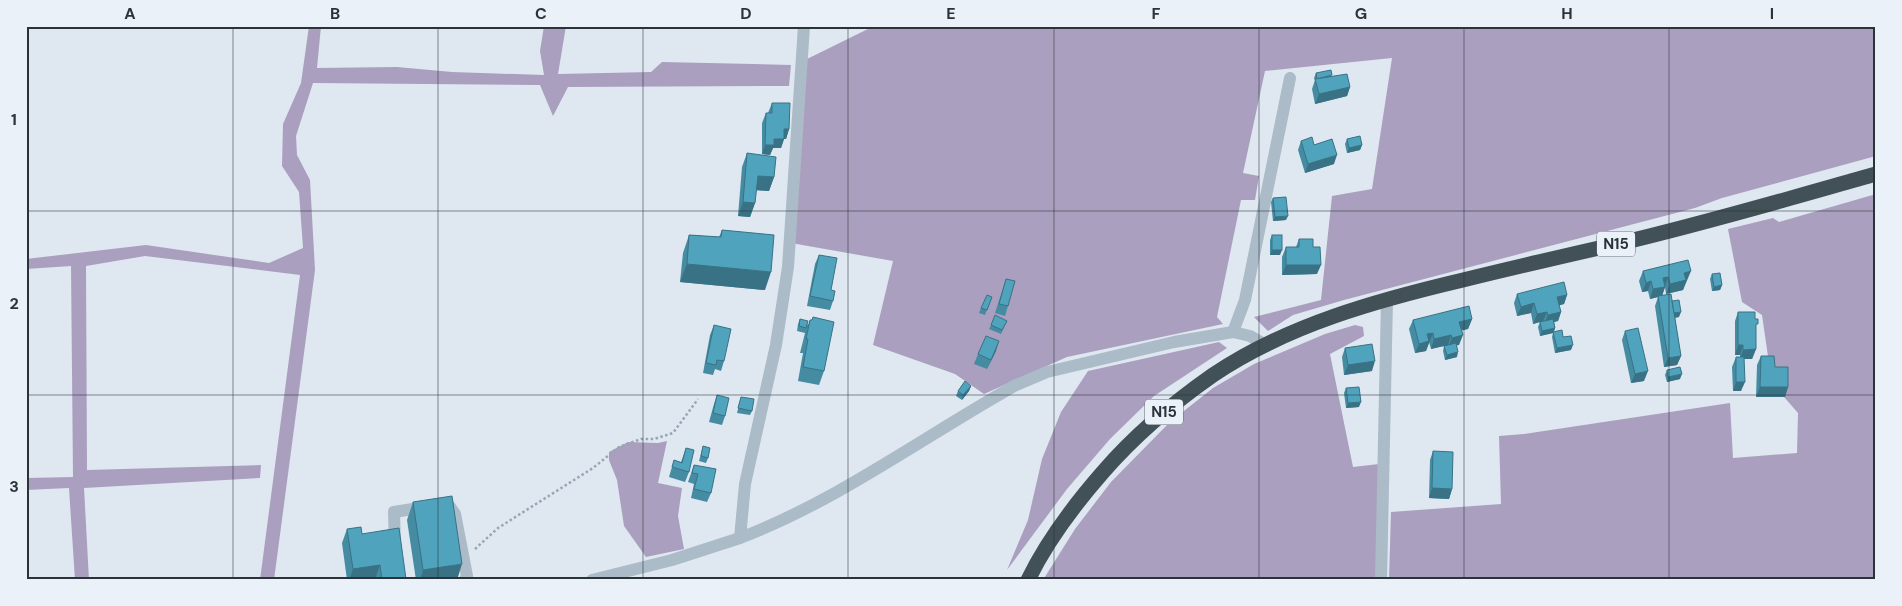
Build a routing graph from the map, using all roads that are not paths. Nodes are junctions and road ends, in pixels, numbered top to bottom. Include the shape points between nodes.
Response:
1 (804, 26) edge
2 (1290, 78) dead end
3 (1876, 174) edge
4 (1386, 300) junction
5 (1232, 332) junction
6 (1266, 346) junction
7 (740, 538) junction
8 (398, 554) edge
9 (465, 580) edge
10 (592, 580) edge
11 (1028, 580) edge
12 (1381, 580) edge

1 - 7 street via 788,266 776,345 745,484
2 - 5 street via 1245,300
3 - 4 highway, N15 via 1642,238
4 - 6 highway, N15 via 1320,322
4 - 12 street
5 - 6 street via 1250,336
5 - 7 street via 1047,372 1014,386 832,496
6 - 11 highway, N15 via 1208,379 1166,410 1119,454 1076,503
7 - 10 street via 672,560
8 - 9 street via 394,512 448,504 455,514 467,576

